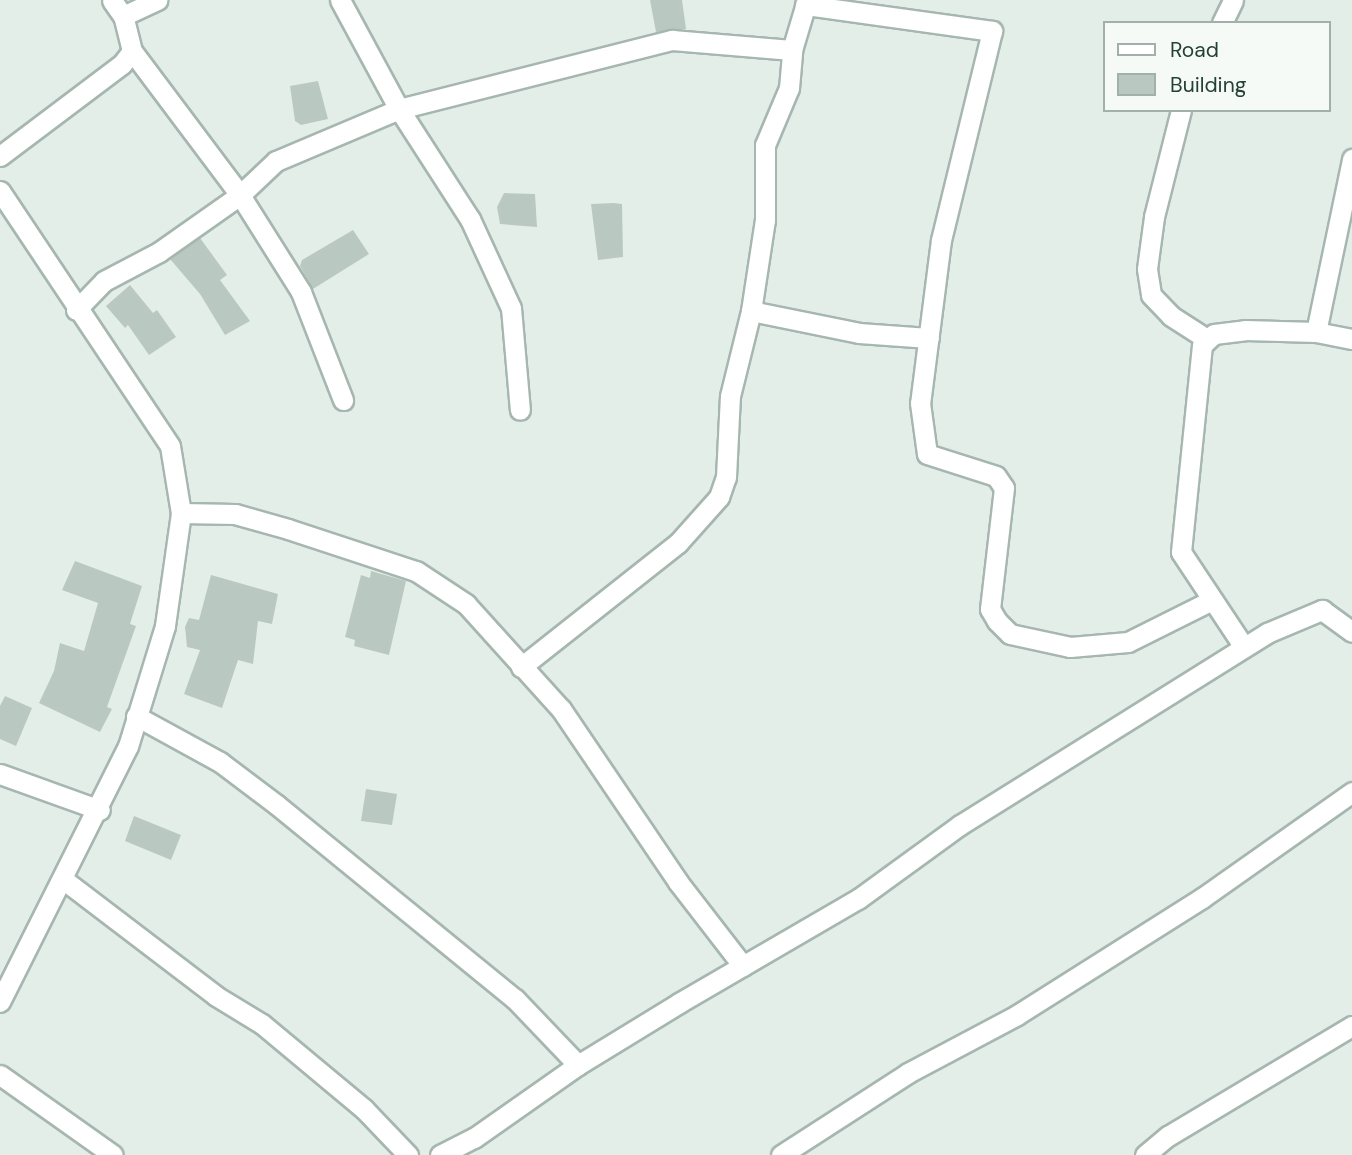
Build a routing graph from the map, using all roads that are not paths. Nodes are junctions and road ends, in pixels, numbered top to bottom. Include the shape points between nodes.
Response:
1 (158, 0) edge
2 (340, 0) edge
3 (1233, 0) edge
4 (806, 3) edge
5 (118, 8) edge
6 (1223, 21) edge
7 (792, 50) junction
8 (132, 51) junction
9 (399, 109) junction
10 (1180, 112) edge
11 (0, 156) edge
12 (1352, 159) edge
13 (0, 191) edge
14 (240, 195) junction
15 (76, 310) junction
16 (751, 311) junction
17 (1316, 332) junction
18 (929, 338) junction
19 (1207, 339) junction
20 (1352, 339) edge
21 (343, 400) dead end
22 (520, 411) dead end
23 (181, 513) junction
24 (1212, 600) junction
25 (1352, 632) edge
26 (1244, 647) junction
27 (521, 667) junction
28 (136, 716) junction
29 (0, 774) edge
30 (1352, 792) edge
31 (100, 810) junction
32 (64, 880) junction
33 (743, 966) junction
34 (2, 996) edge
35 (1352, 1026) edge
36 (578, 1065) junction
37 (0, 1075) edge
38 (113, 1155) edge
39 (408, 1155) edge
40 (440, 1155) edge
41 (780, 1155) edge
42 (1145, 1155) edge

1 - 5 street
2 - 9 street
3 - 6 street
4 - 7 street
4 - 18 street via 992,31 941,240
5 - 8 street
7 - 9 street via 672,40
7 - 16 street via 789,88 765,145 765,220
8 - 11 street via 122,64
8 - 14 street
9 - 14 street via 276,161
9 - 22 street via 470,219 511,308
10 - 19 street via 1154,217 1147,270 1151,295 1171,316
12 - 17 street
13 - 15 street
14 - 15 street via 159,252 104,281
14 - 21 street via 301,292
15 - 23 street via 112,354 170,446
16 - 18 street via 859,332
16 - 27 street via 730,396 726,477 719,497 678,543
17 - 19 street via 1245,330
17 - 20 street
18 - 24 street via 920,402 927,454 996,476 1004,488 990,609 1010,634 1070,647 1128,642
19 - 24 street via 1200,359 1192,471 1181,538 1187,564
23 - 27 street via 235,514 416,571 466,604
23 - 28 street via 165,626
24 - 26 street
25 - 26 street via 1322,610 1291,620
26 - 33 street via 960,825 858,899
27 - 33 street via 561,709 664,861
28 - 31 street
28 - 36 street via 220,762 277,805 515,999
29 - 31 street
30 - 41 street via 1202,898 1017,1015 908,1073
31 - 32 street
32 - 34 street
32 - 39 street via 216,996 262,1024 364,1109
33 - 36 street
35 - 42 street via 1168,1136
36 - 40 street via 474,1138
37 - 38 street

